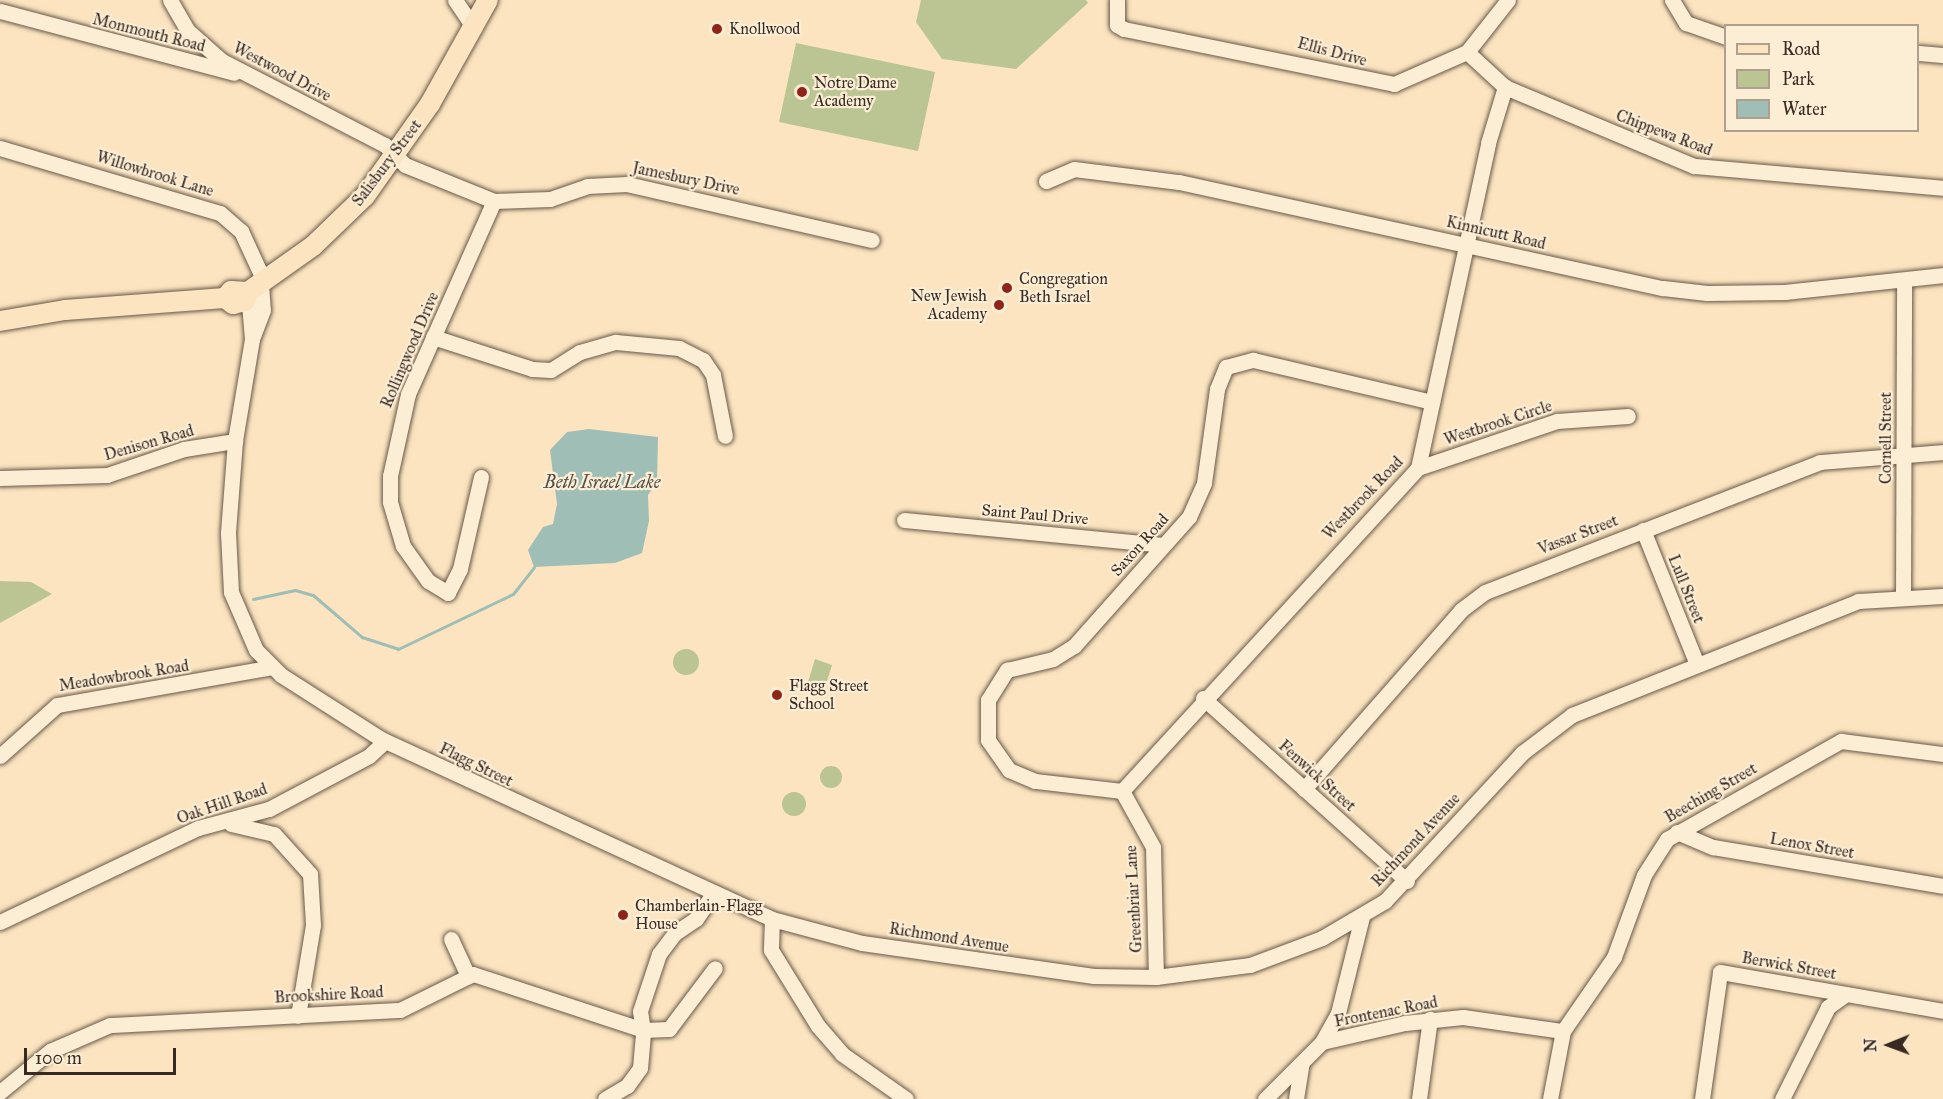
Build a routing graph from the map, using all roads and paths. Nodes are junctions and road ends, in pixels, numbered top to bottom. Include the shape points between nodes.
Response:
1 (170, 0) edge
2 (455, 0) edge
3 (488, 0) edge
4 (1117, 0) edge
5 (1508, 0) edge
6 (1672, 0) edge
7 (0, 12) edge
8 (474, 28) junction
9 (1724, 37) edge
10 (1467, 52) junction
11 (1919, 53) edge
12 (1943, 55) edge
13 (254, 78) junction
14 (1504, 87) junction
15 (0, 148) edge
16 (395, 156) junction
17 (1046, 181) dead end
18 (1943, 188) edge
19 (494, 201) junction
20 (872, 240) dead end
21 (1466, 244) junction
22 (1943, 275) edge
23 (1904, 280) junction
24 (258, 286) junction
25 (0, 321) edge
26 (433, 337) junction
27 (1432, 402) junction
28 (1628, 416) dead end
29 (725, 436) dead end
30 (235, 441) junction
31 (1904, 452) junction
32 (1943, 452) edge
33 (1418, 468) junction
34 (481, 477) dead end
35 (0, 478) edge
36 (904, 520) dead end
37 (1643, 530) junction
38 (1163, 545) junction
39 (1903, 596) junction
40 (1943, 596) edge
41 (1696, 662) junction
42 (272, 667) junction
43 (1203, 699) junction
44 (385, 741) junction
45 (1943, 754) edge
46 (0, 756) edge
47 (1304, 789) junction
48 (1122, 791) junction
49 (225, 824) junction
50 (1677, 832) junction
51 (1407, 881) junction
52 (1943, 886) edge
53 (713, 894) junction
54 (1362, 916) junction
55 (772, 920) junction
56 (0, 922) edge
57 (451, 939) dead end
58 (715, 968) dead end
59 (468, 975) junction
60 (1156, 977) junction
61 (1846, 994) junction
62 (1943, 1011) edge
63 (298, 1016) junction
64 (1430, 1019) junction
65 (643, 1030) junction
66 (1563, 1031) junction
67 (1322, 1042) junction
68 (1302, 1063) junction
69 (0, 1092) edge
70 (884, 1093) edge
71 (605, 1099) edge
72 (906, 1099) edge
73 (1265, 1099) edge
74 (1296, 1099) edge
75 (1419, 1099) edge
76 (1550, 1099) edge
77 (1702, 1099) edge
78 (1782, 1099) edge

1 - 13 street, Westwood Drive via 204,47
2 - 8 street
3 - 8 main road, Salisbury Street
4 - 10 street, Ellis Drive via 1117,25 1292,59 1382,84 1407,81
5 - 10 street, Ellis Drive
6 - 9 street via 1686,23
7 - 13 street, Monmouth Road
8 - 16 main road, Salisbury Street
10 - 14 street, Chippewa Road
11 - 12 street
13 - 16 street, Westwood Drive
14 - 18 street, Chippewa Road via 1710,169
14 - 21 street, Westbrook Road
15 - 24 street, Willowbrook Lane via 211,209 241,231
16 - 19 street, Jamesbury Drive via 405,165
16 - 24 main road, Salisbury Street via 348,215
17 - 21 street, Kinnicutt Road via 1074,168 1179,182
19 - 20 street, Jamesbury Drive via 550,199 587,186 627,184
19 - 26 street, Rollingwood Drive
21 - 23 street, Kinnicutt Road via 1707,293 1768,294
21 - 27 street, Westbrook Road
22 - 23 street, Kinnicutt Road
23 - 31 street, Cornell Street
24 - 25 main road, Salisbury Street via 244,301 233,304 225,298 65,310
24 - 30 street, Flagg Street
26 - 29 street via 532,369 551,370 580,352 616,342 679,348 703,360 713,375
26 - 34 street, Rollingwood Drive via 398,425 390,501 403,546 428,581 448,593 460,569
27 - 33 street, Westbrook Road
27 - 38 street, Saxon Road via 1261,361 1232,362 1219,381 1199,500
28 - 33 street, Westbrook Circle via 1557,421
30 - 35 street, Denison Road via 184,449 107,475
30 - 42 street, Flagg Street via 228,525 231,592 246,633
31 - 32 street, Vassar Street
31 - 37 street, Vassar Street via 1820,462
31 - 39 street, Cornell Street
33 - 43 street, Westbrook Road
36 - 38 street, Saint Paul Drive
37 - 41 street, Lull Street
37 - 47 street, Vassar Street via 1497,586 1468,603
38 - 48 street, Saxon Road via 1074,646 1053,659 1007,670 988,700 988,740 1009,770 1035,781
39 - 40 street, Richmond Avenue
39 - 41 street, Richmond Avenue via 1858,602
41 - 51 street, Richmond Avenue via 1553,726
42 - 44 street, Flagg Street
42 - 46 street, Meadowbrook Road via 57,705
43 - 47 street, Fenwick Street
43 - 48 street, Westbrook Road
44 - 49 street, Oak Hill Road via 323,782
44 - 53 street, Flagg Street
45 - 50 street, Beeching Street via 1841,741
47 - 51 street, Fenwick Street
48 - 60 street, Greenbriar Lane via 1153,847
49 - 56 street, Oak Hill Road via 198,828
49 - 63 street via 274,834 310,874 313,925
50 - 52 street, Lenox Street via 1713,847
50 - 66 street, Beeching Street via 1651,861 1606,971
51 - 54 street, Richmond Avenue
53 - 55 street, Flagg Street
53 - 65 street via 696,919 675,933 659,954 640,1011
54 - 60 street, Richmond Avenue via 1250,965
54 - 67 street via 1349,984
55 - 60 street, Richmond Avenue via 825,936 944,957 1094,976
55 - 70 street via 771,950 818,1026
57 - 59 street
58 - 65 street via 669,1029
59 - 63 street, Brookshire Road via 400,1010
59 - 65 street via 490,977
61 - 62 street, Berwick Street
61 - 77 street, Berwick Street via 1720,972
61 - 78 street via 1828,1007
63 - 69 street, Brookshire Road via 181,1017 110,1025 50,1051
64 - 66 street, Frontenac Road via 1485,1018
64 - 67 street, Frontenac Road
64 - 75 street
65 - 71 street via 640,1068 627,1086
66 - 76 street, Beeching Street
67 - 68 street
68 - 73 street
68 - 74 street
70 - 72 street

